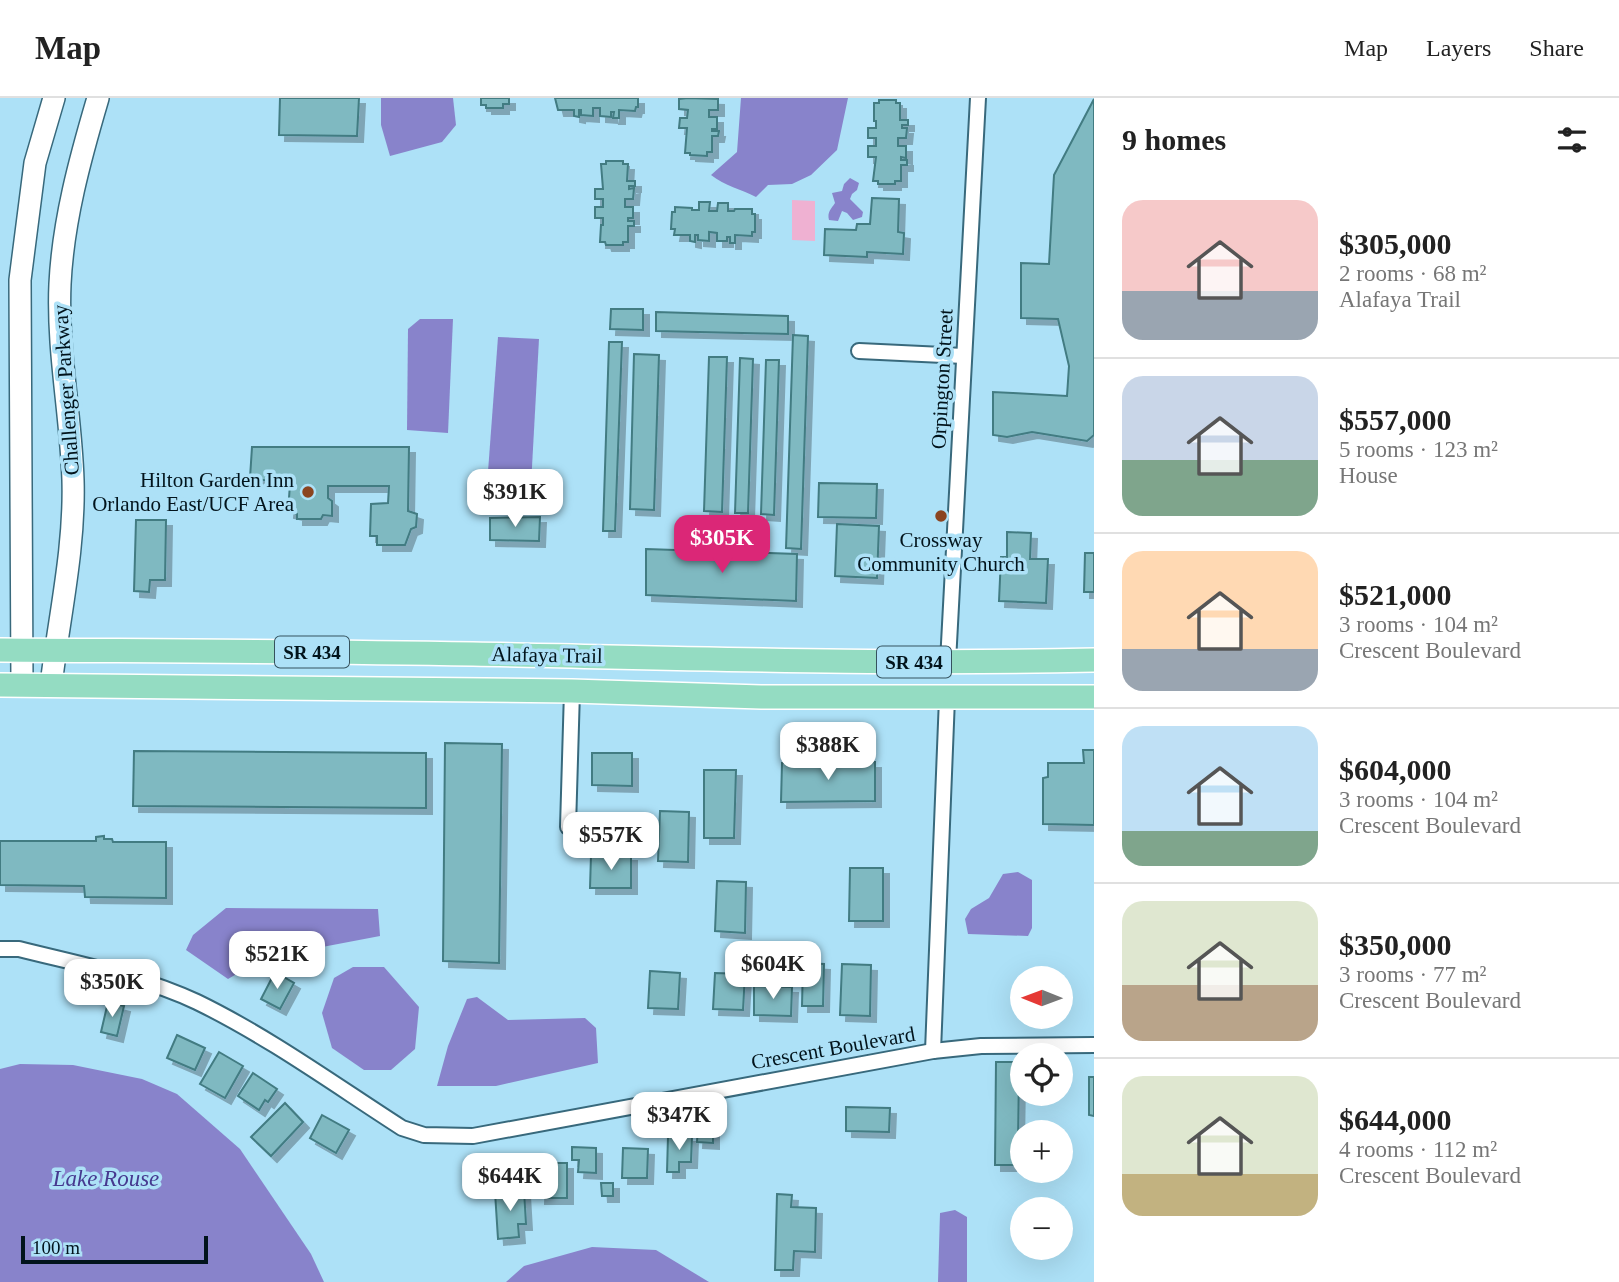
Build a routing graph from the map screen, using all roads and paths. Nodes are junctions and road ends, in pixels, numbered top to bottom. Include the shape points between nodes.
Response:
1 (54, 98) edge
2 (98, 98) edge
3 (978, 98) edge
4 (859, 351) dead end
5 (964, 356) junction
6 (11, 650) edge
7 (55, 650) junction
8 (575, 656) junction
9 (623, 657) junction
10 (1094, 660) edge
11 (948, 663) junction
12 (11, 685) edge
13 (51, 685) junction
14 (525, 690) junction
15 (572, 691) junction
16 (1094, 697) edge
17 (888, 698) junction
18 (947, 698) junction
19 (568, 827) dead end
20 (0, 949) edge
21 (1094, 1045) edge
22 (933, 1051) junction

1 - 6 main road, Challenger Parkway via 35,163 20,280
2 - 7 main road, Challenger Parkway via 78,167 60,284 73,481 69,566
3 - 5 street, Orpington Street
4 - 5 street
5 - 11 street, Orpington Street
6 - 7 main road, Alafaya Trail / SR 434
6 - 12 main road, Challenger Parkway
7 - 8 main road, Alafaya Trail / SR 434
7 - 13 main road, Challenger Parkway
8 - 9 main road, Alafaya Trail / SR 434
8 - 14 main road via 562,674
9 - 11 main road, Alafaya Trail / SR 434
9 - 15 main road via 589,672
10 - 11 main road, Alafaya Trail / SR 434
11 - 17 main road via 926,685
12 - 13 main road, Alafaya Trail / SR 434
13 - 14 main road, Alafaya Trail / SR 434
14 - 15 main road, Alafaya Trail / SR 434
15 - 17 main road, Alafaya Trail / SR 434
15 - 19 street
16 - 18 main road, Alafaya Trail / SR 434
17 - 18 main road, Alafaya Trail / SR 434
18 - 22 street
20 - 22 street, Crescent Boulevard via 19,948 196,1002 244,1027 402,1128 424,1135 473,1136
21 - 22 street, Crescent Boulevard

